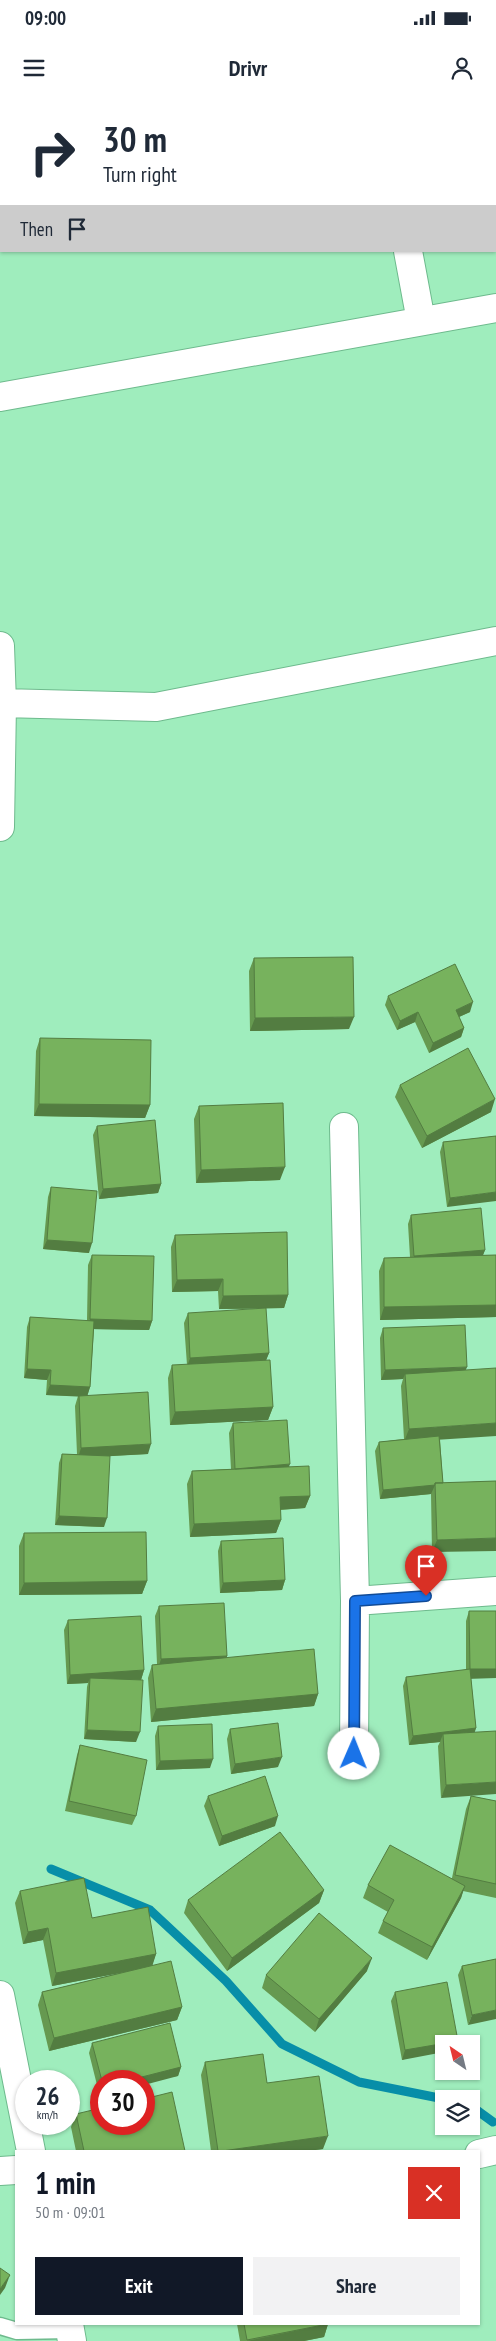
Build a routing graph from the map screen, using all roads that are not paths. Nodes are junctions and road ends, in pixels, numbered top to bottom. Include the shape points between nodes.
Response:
1 (408, 252) edge
2 (496, 308) edge
3 (421, 321) junction
4 (0, 397) edge
5 (496, 641) edge
6 (0, 646) edge
7 (2, 703) junction
8 (0, 733) edge
9 (0, 827) edge
10 (344, 1127) dead end
11 (496, 1591) edge
12 (355, 1601) junction
13 (354, 1754) dead end
14 (0, 1995) edge
15 (31, 2150) edge
16 (496, 2150) edge
17 (480, 2154) edge
18 (15, 2170) edge
19 (0, 2172) edge
20 (0, 2326) edge
21 (70, 2332) edge

1 - 3 street
2 - 3 street
3 - 4 street
5 - 7 street via 156,707
6 - 7 street
7 - 8 street
8 - 9 street
10 - 12 street
11 - 12 street
12 - 13 street
14 - 15 street
16 - 17 street
18 - 19 street
20 - 21 lane via 17,2331

